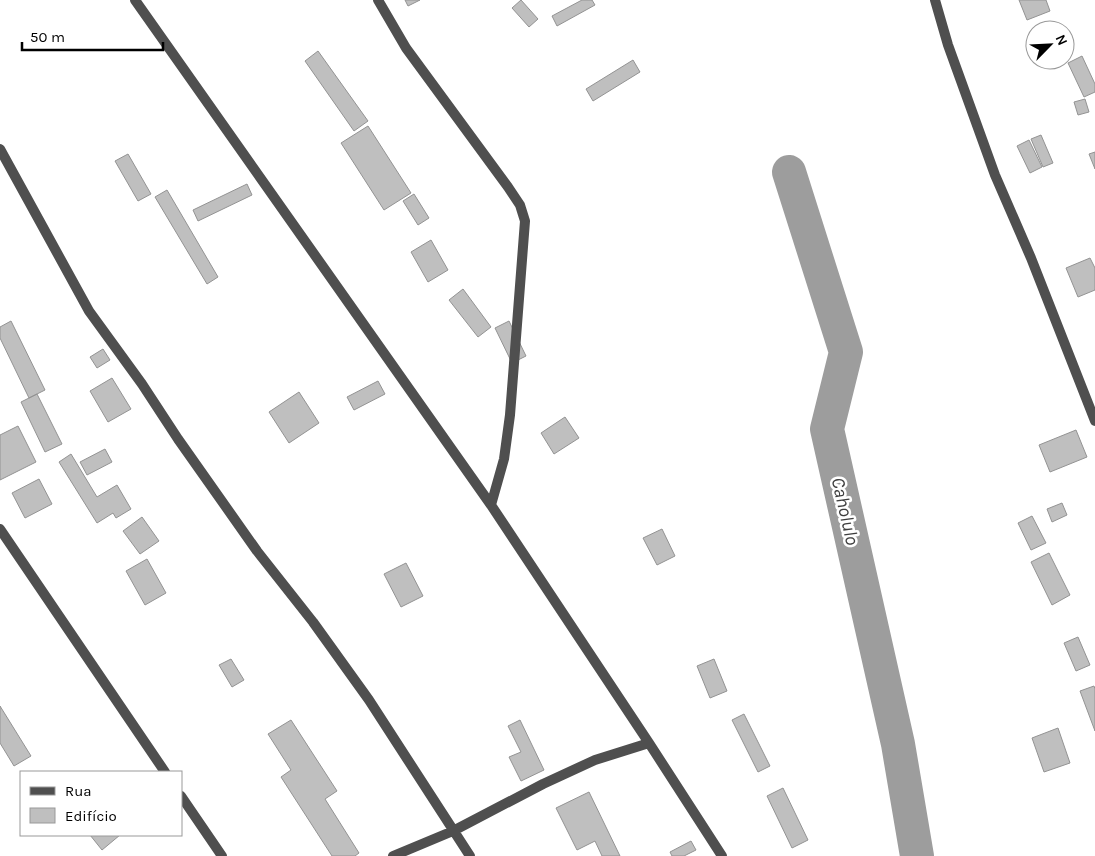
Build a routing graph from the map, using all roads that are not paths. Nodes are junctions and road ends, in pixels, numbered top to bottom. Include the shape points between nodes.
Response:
1 (135, 0) edge
2 (378, 0) edge
3 (935, 0) edge
4 (0, 149) edge
5 (1095, 421) edge
6 (491, 505) junction
7 (0, 529) edge
8 (650, 743) junction
9 (164, 771) edge
10 (182, 797) edge
11 (453, 831) junction
12 (222, 856) edge
13 (394, 856) edge
14 (470, 856) edge
15 (722, 856) edge

1 - 6 street
2 - 6 street via 406,48 520,205 524,221 510,415 504,459
3 - 5 street via 995,175
4 - 11 street via 88,311 257,551 369,700
6 - 8 street
7 - 9 street
8 - 11 street via 595,760
8 - 15 street
10 - 12 street
11 - 13 street
11 - 14 street

